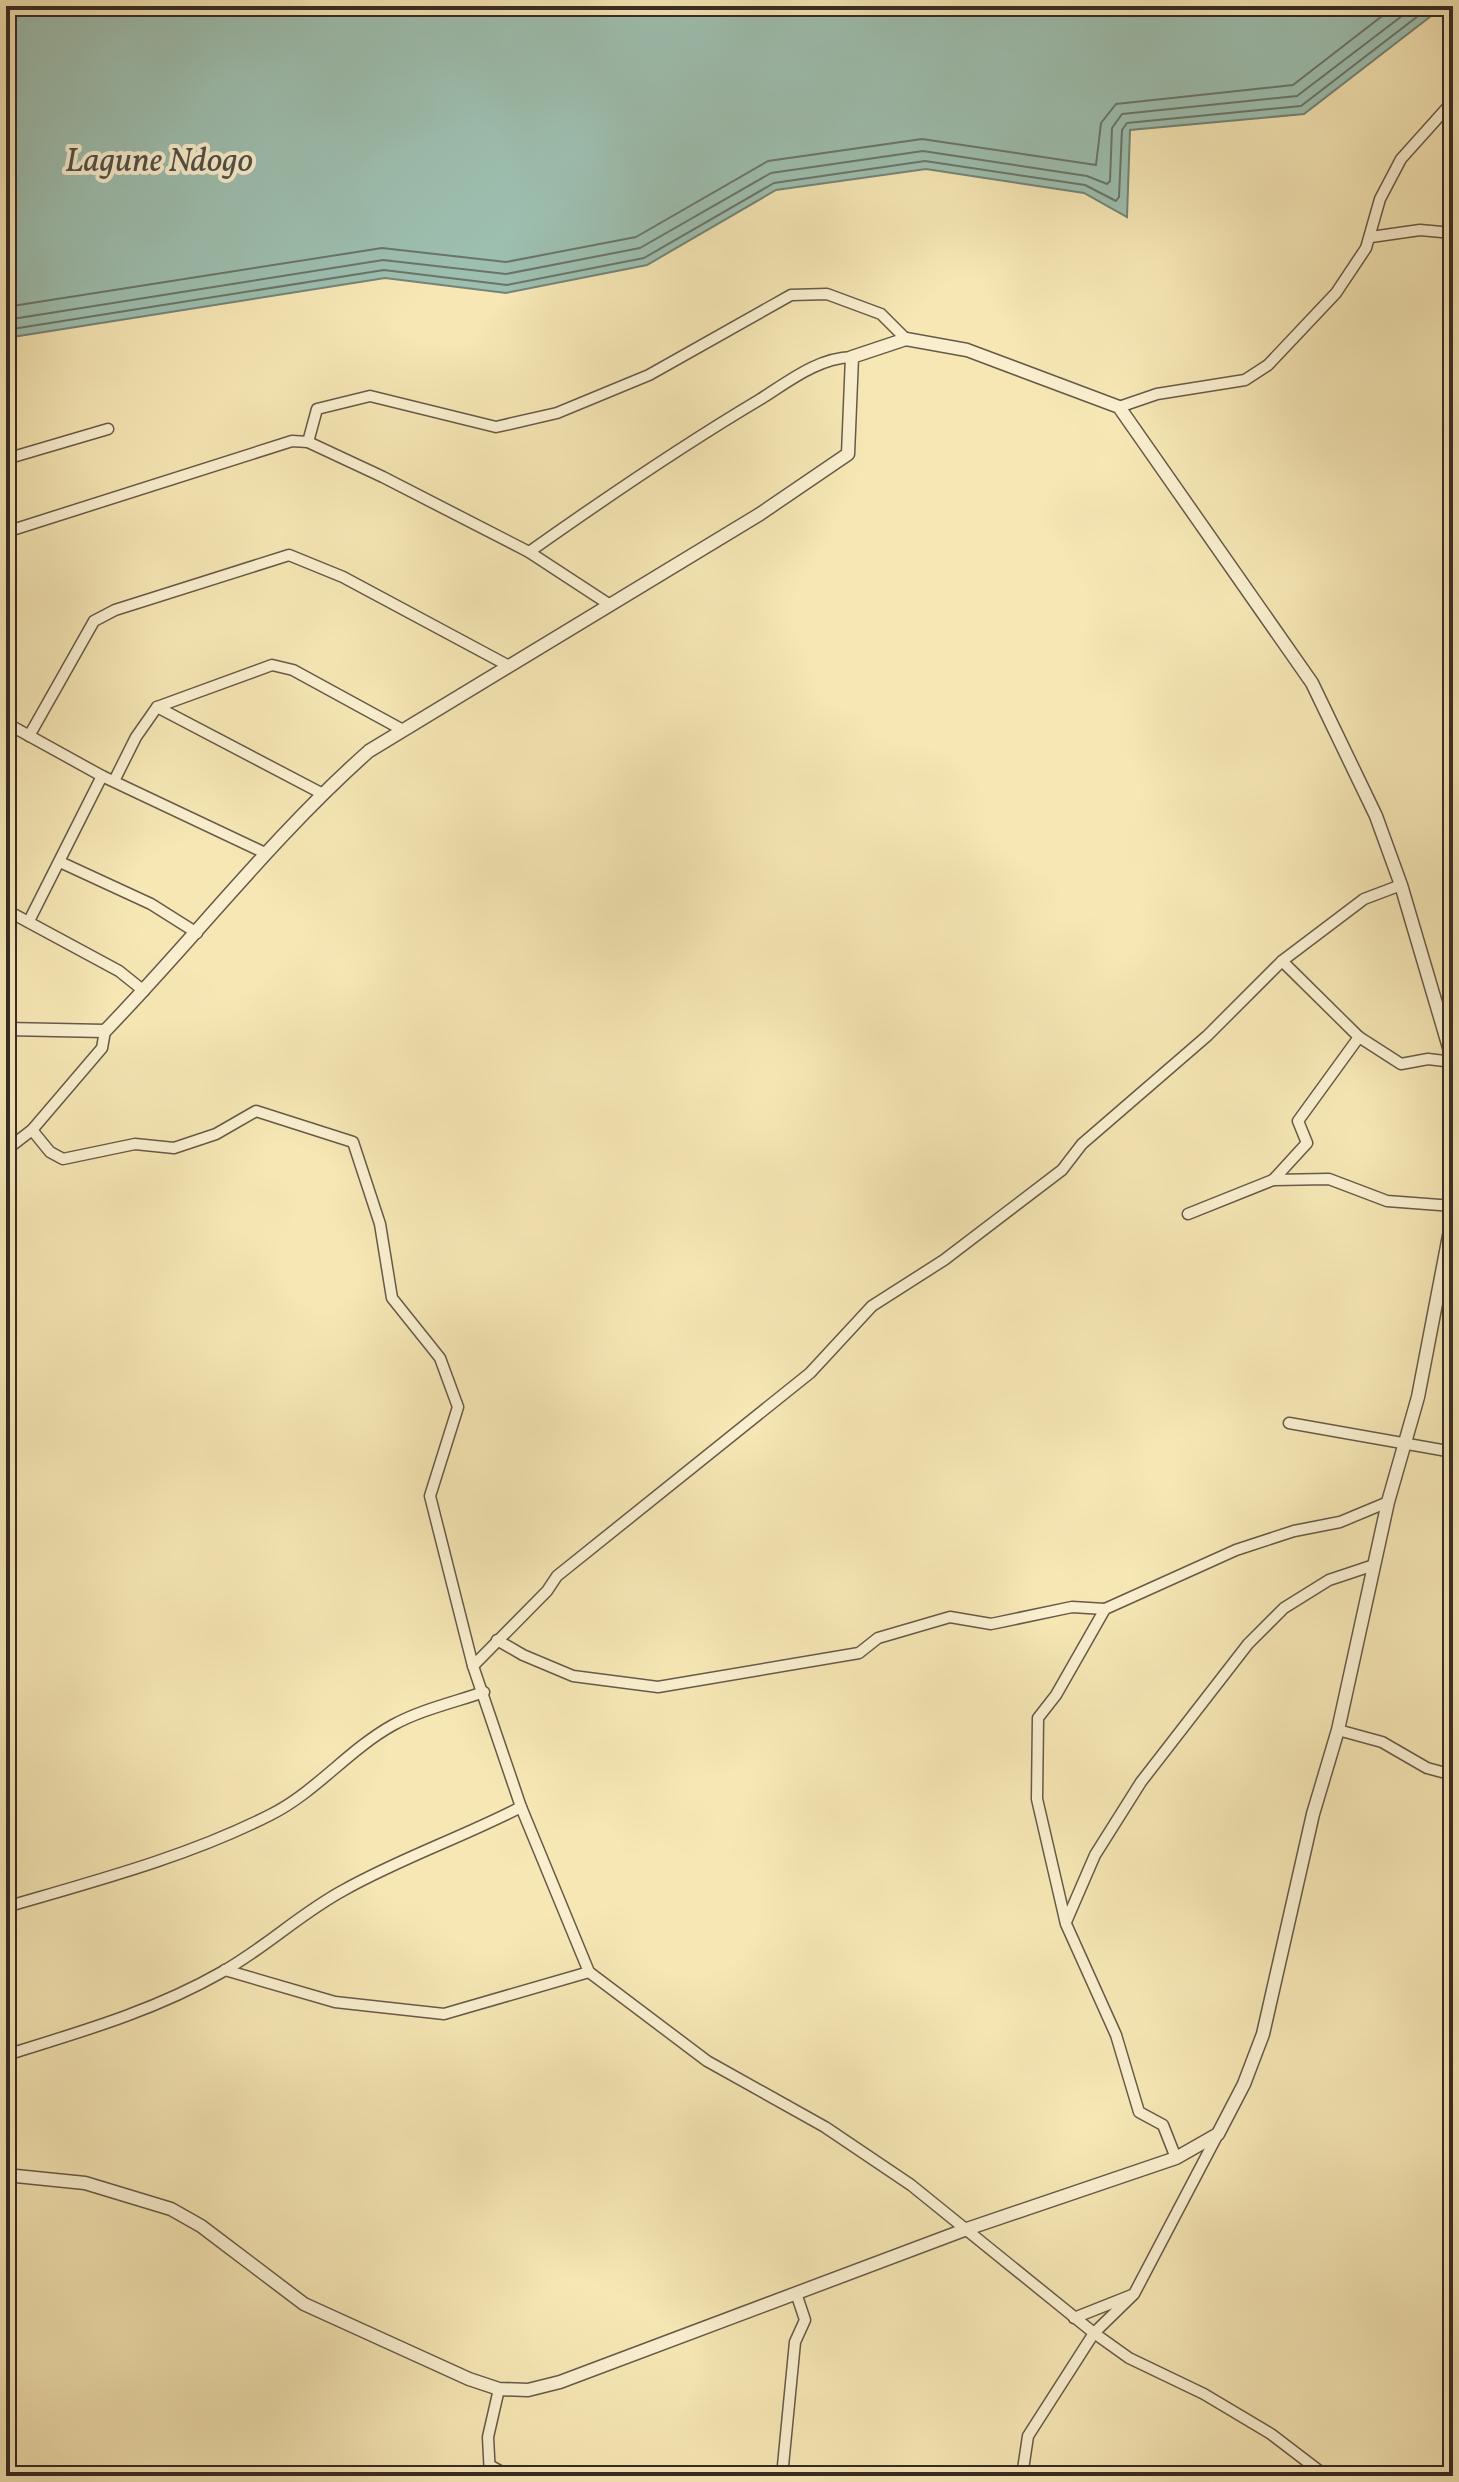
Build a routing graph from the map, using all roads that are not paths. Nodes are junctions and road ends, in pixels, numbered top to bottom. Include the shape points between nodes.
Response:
1 (1453, 101) edge
2 (1453, 233) edge
3 (1371, 237) junction
4 (906, 339) junction
5 (852, 357) junction
6 (1119, 407) junction
7 (108, 429) dead end
8 (308, 442) junction
9 (6, 459) edge
10 (6, 532) edge
11 (529, 552) junction
12 (607, 603) junction
13 (509, 666) junction
14 (157, 707) junction
15 (6, 723) edge
16 (401, 729) junction
17 (29, 736) junction
18 (102, 776) junction
19 (114, 781) junction
20 (321, 793) junction
21 (265, 853) junction
22 (60, 862) junction
23 (1401, 885) junction
24 (6, 910) edge
25 (29, 921) junction
26 (197, 933) junction
27 (1282, 961) junction
28 (144, 991) junction
29 (6, 1029) edge
30 (105, 1031) junction
31 (1359, 1037) junction
32 (1453, 1062) edge
33 (32, 1130) junction
34 (6, 1150) edge
35 (1273, 1180) junction
36 (1453, 1206) edge
37 (1188, 1214) dead end
38 (1453, 1215) edge
39 (1289, 1423) dead end
40 (1405, 1446) junction
41 (1453, 1452) edge
42 (1388, 1502) junction
43 (1374, 1565) junction
44 (1105, 1609) junction
45 (497, 1640) junction
46 (473, 1666) junction
47 (484, 1692) junction
48 (1338, 1730) junction
49 (1453, 1775) edge
50 (521, 1807) junction
51 (6, 1907) edge
52 (1066, 1924) junction
53 (225, 1970) junction
54 (589, 1972) junction
55 (6, 2055) edge
56 (1218, 2134) junction
57 (1176, 2158) junction
58 (6, 2175) edge
59 (967, 2229) junction
60 (796, 2293) junction
61 (1134, 2294) junction
62 (1074, 2318) junction
63 (1094, 2333) junction
64 (499, 2389) junction
65 (490, 2471) edge
66 (509, 2476) edge
67 (782, 2476) edge
68 (1022, 2476) edge
69 (1326, 2476) edge

1 - 3 street via 1387,182
2 - 3 street via 1420,230
3 - 6 street via 1336,293 1268,365 1245,380 1157,394
4 - 5 street
4 - 6 street via 967,350
4 - 8 street via 881,314 827,294 791,295 649,375 557,413 496,427 370,396 317,409
5 - 11 street via 830,358 745,408
5 - 12 street via 848,454 760,514
6 - 23 street via 1312,683 1376,816
7 - 9 street
8 - 10 street via 292,441
8 - 11 street
11 - 12 street
12 - 13 street
13 - 16 street
13 - 17 street via 343,577 289,555 94,621
14 - 16 street via 272,665 293,670
14 - 19 street
14 - 20 street
15 - 17 street
16 - 20 street
17 - 18 street
18 - 19 street
18 - 22 street
19 - 21 street
20 - 21 street
21 - 26 street
22 - 25 street
22 - 26 street via 151,904
23 - 27 street via 1364,899
23 - 32 street
24 - 25 street
25 - 28 street via 119,971
26 - 28 street
27 - 31 street
27 - 45 street via 1207,1036 1082,1144 1062,1170 955,1252 872,1306 810,1373 567,1567
28 - 30 street
29 - 30 street
30 - 33 street via 102,1048
31 - 32 street via 1401,1064
31 - 35 street via 1298,1121 1307,1143
33 - 34 street
33 - 46 street via 63,1159 135,1144 174,1148 216,1134 256,1111 353,1142 380,1224 392,1298 440,1358 458,1407 430,1496
35 - 36 street via 1329,1179 1387,1201
35 - 37 street
38 - 40 street
39 - 40 street
40 - 41 street
40 - 42 street
42 - 43 street
42 - 44 street via 1340,1522 1236,1550
43 - 48 street
43 - 52 street via 1329,1580 1295,1601 1248,1644 1141,1782 1095,1855
44 - 45 street via 1072,1607 991,1624 950,1617 878,1638 859,1653 658,1687 573,1676
44 - 52 street via 1038,1718 1035,1735 1037,1799
45 - 46 street
46 - 47 street
47 - 50 street
47 - 51 street via 393,1725 328,1777 273,1813 231,1832
48 - 49 street via 1382,1742 1427,1768
48 - 56 street via 1313,1814 1263,2034
50 - 53 street via 340,1892
50 - 54 street
52 - 57 street via 1116,2035 1139,2112 1163,2125
53 - 54 street via 335,2002 444,2014
53 - 55 street via 132,2015
54 - 59 street via 707,2061 825,2127
56 - 57 street
56 - 61 street
57 - 59 street
58 - 64 street via 85,2183 171,2209 304,2304
59 - 60 street
59 - 62 street
60 - 64 street via 560,2382 528,2390
60 - 67 street via 805,2320 795,2342
61 - 62 street
61 - 63 street
62 - 63 street
63 - 68 street via 1028,2436
63 - 69 street via 1129,2358 1271,2434
64 - 65 street via 488,2437
65 - 66 street

